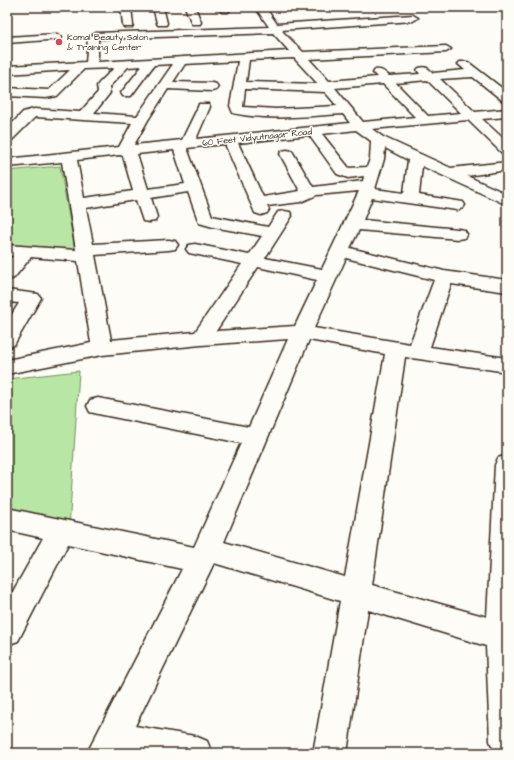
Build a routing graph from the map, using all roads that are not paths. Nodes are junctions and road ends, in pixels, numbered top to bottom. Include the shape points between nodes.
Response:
1 (126, 7) edge
2 (158, 7) edge
3 (190, 7) edge
4 (333, 14) dead end
5 (412, 18) dead end
6 (267, 20) edge
7 (342, 22) junction
8 (155, 24) junction
9 (128, 25) junction
10 (101, 26) dead end
11 (202, 33) junction
12 (168, 34) junction
13 (134, 35) junction
14 (434, 39) dead end
15 (7, 40) edge
16 (245, 43) dead end
17 (54, 50) dead end
18 (403, 51) junction
19 (361, 53) junction
20 (452, 54) junction
21 (298, 55) junction
22 (247, 57) junction
23 (206, 59) junction
24 (177, 60) junction
25 (151, 62) junction
26 (129, 63) junction
27 (87, 65) junction
28 (9, 72) edge
29 (476, 73) junction
30 (172, 74) junction
31 (186, 74) dead end
32 (430, 76) junction
33 (386, 80) junction
34 (164, 85) junction
35 (238, 85) junction
36 (277, 86) junction
37 (327, 86) junction
38 (212, 87) dead end
39 (7, 92) edge
40 (127, 93) dead end
41 (157, 96) junction
42 (507, 98) edge
43 (271, 113) junction
44 (507, 113) edge
45 (84, 116) junction
46 (472, 117) junction
47 (352, 118) junction
48 (141, 120) junction
49 (426, 121) junction
50 (51, 127) dead end
51 (133, 132) junction
52 (313, 132) junction
53 (280, 135) junction
54 (7, 137) edge
55 (230, 140) junction
56 (378, 140) junction
57 (183, 144) junction
58 (507, 150) edge
59 (126, 151) junction
60 (287, 154) dead end
61 (69, 157) junction
62 (416, 157) junction
63 (7, 163) edge
64 (507, 166) edge
65 (449, 173) junction
66 (369, 183) junction
67 (193, 187) junction
68 (143, 194) junction
69 (308, 198) junction
70 (411, 198) junction
71 (507, 200) edge
72 (78, 204) junction
73 (457, 205) dead end
74 (284, 216) dead end
75 (149, 217) dead end
76 (353, 224) junction
77 (272, 233) junction
78 (458, 234) dead end
79 (169, 245) dead end
80 (195, 249) dead end
81 (7, 250) edge
82 (340, 251) junction
83 (26, 252) junction
84 (85, 253) junction
85 (252, 261) junction
86 (7, 274) edge
87 (327, 276) junction
88 (444, 277) junction
89 (507, 286) edge
90 (7, 296) edge
91 (302, 332) junction
92 (201, 338) junction
93 (7, 340) edge
94 (102, 348) junction
95 (7, 350) edge
96 (407, 350) junction
97 (58, 357) junction
98 (507, 365) edge
99 (7, 367) edge
100 (98, 406) dead end
101 (257, 437) junction
102 (507, 475) edge
103 (7, 519) edge
104 (61, 530) junction
105 (203, 555) junction
106 (356, 593) junction
107 (7, 631) edge
108 (501, 636) junction
109 (507, 741) edge
110 (107, 746) edge
111 (195, 753) edge
112 (330, 753) edge

1 - 9 street
2 - 8 street
3 - 8 street via 200,22
4 - 7 street
5 - 7 street
6 - 7 street
6 - 11 street
6 - 21 street
8 - 9 street
9 - 10 street
11 - 12 street
11 - 23 street
12 - 13 street
12 - 24 street
13 - 26 street
13 - 27 street via 94,36
14 - 20 street
15 - 17 street via 32,42 57,35
16 - 22 street
18 - 19 street
18 - 20 street
18 - 32 street
19 - 21 street
19 - 33 street
20 - 29 street
21 - 22 street
21 - 37 street
22 - 23 street
22 - 35 street
23 - 24 street
24 - 25 street
24 - 30 street
25 - 26 street
25 - 40 street
26 - 27 street
26 - 45 street via 103,86 104,93
27 - 28 street via 27,65
27 - 39 street via 53,94
29 - 32 street
29 - 42 street
30 - 31 street
30 - 34 street
32 - 33 street
32 - 46 street
33 - 37 street
33 - 49 street
34 - 38 street
34 - 41 street
35 - 36 street
35 - 43 street via 238,110
36 - 37 street
36 - 43 street
37 - 47 street
41 - 48 street
41 - 57 street via 201,103
43 - 47 street
43 - 53 street
44 - 46 street, 60 Feet Vidyutnagar Road
45 - 48 street
45 - 54 street via 31,113
46 - 49 street, 60 Feet Vidyutnagar Road
46 - 58 street
47 - 49 street, 60 Feet Vidyutnagar Road
47 - 52 street, 60 Feet Vidyutnagar Road
47 - 56 street
48 - 51 street
50 - 51 street
51 - 59 street
52 - 53 street, 60 Feet Vidyutnagar Road
52 - 66 street via 342,171
53 - 55 street, 60 Feet Vidyutnagar Road
55 - 57 street, 60 Feet Vidyutnagar Road
55 - 69 street via 259,206
56 - 62 street
56 - 66 street via 377,159
57 - 59 street, 60 Feet Vidyutnagar Road
57 - 67 street
59 - 61 street, 60 Feet Vidyutnagar Road
59 - 68 street
60 - 69 street
61 - 63 street, 60 Feet Vidyutnagar Road
61 - 72 street
62 - 65 street
62 - 70 street
64 - 65 street
65 - 71 street
66 - 69 street
66 - 70 street
66 - 76 street
67 - 68 street
67 - 77 street via 207,221
68 - 72 street
68 - 75 street
70 - 73 street
72 - 84 street
74 - 77 street
76 - 78 street
76 - 82 street
77 - 85 street
79 - 84 street
80 - 85 street
81 - 83 street
82 - 87 street
82 - 88 street
83 - 84 street
83 - 86 street
84 - 94 street
85 - 87 street
85 - 92 street
87 - 91 street
88 - 89 street
88 - 96 street
90 - 93 street via 31,298
91 - 92 street
91 - 96 street
91 - 101 street
92 - 94 street
94 - 97 street
95 - 97 street
96 - 98 street
96 - 106 street
97 - 99 street
100 - 101 street
101 - 105 street
102 - 108 street
103 - 104 street
104 - 105 street
104 - 107 street
105 - 106 street
105 - 110 street
106 - 108 street
106 - 112 street
108 - 109 street
110 - 111 street

